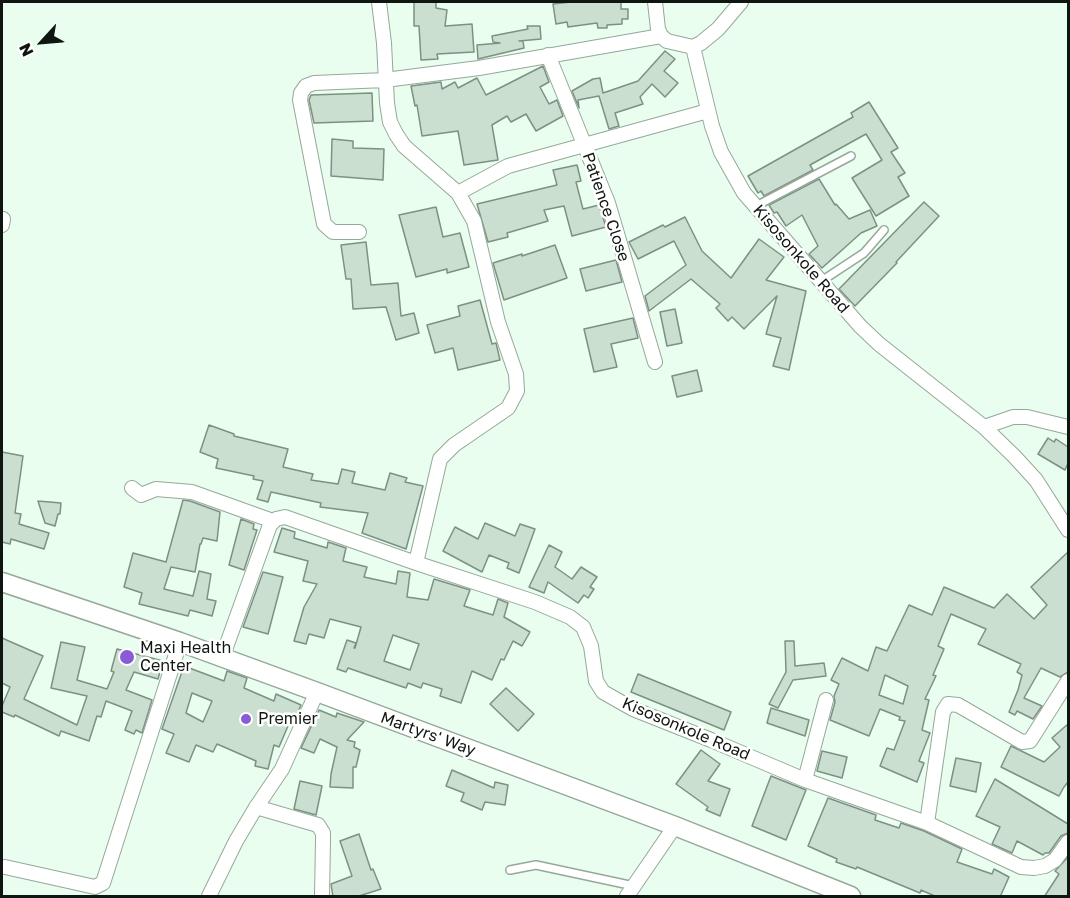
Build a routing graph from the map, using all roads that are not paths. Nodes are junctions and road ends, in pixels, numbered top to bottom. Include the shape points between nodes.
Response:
1 (379, 2) edge
2 (655, 2) edge
3 (741, 2) edge
4 (661, 36) junction
5 (693, 47) junction
6 (548, 55) junction
7 (385, 80) junction
8 (708, 111) junction
9 (585, 144) junction
10 (851, 156) dead end
11 (458, 193) junction
12 (756, 206) junction
13 (884, 230) dead end
14 (359, 232) dead end
15 (820, 282) junction
16 (655, 362) dead end
17 (984, 427) junction
18 (1068, 427) edge
19 (132, 488) dead end
20 (273, 521) junction
21 (1068, 530) edge
22 (416, 563) junction
23 (2, 582) edge
24 (180, 642) junction
25 (222, 657) junction
26 (1068, 681) edge
27 (317, 692) junction
28 (826, 700) dead end
29 (806, 780) junction
30 (256, 807) junction
31 (927, 823) junction
32 (675, 826) junction
33 (1068, 842) edge
34 (5, 867) dead end
35 (510, 870) dead end
36 (630, 891) edge
37 (209, 897) edge
38 (322, 897) edge
39 (851, 897) edge

1 - 7 street
2 - 4 street
3 - 5 street via 718,29
4 - 5 street
4 - 6 street
5 - 8 street, Kisosonkole Road
6 - 7 street via 478,69
6 - 9 street, Patience Close
7 - 11 street via 390,122 396,134 404,146
7 - 14 street via 314,83 301,93 324,224 333,232
8 - 9 street
8 - 12 street, Kisosonkole Road via 721,152
9 - 11 street via 508,166
9 - 16 street, Patience Close via 608,203
10 - 12 lane
11 - 22 street via 474,221 498,322 516,374 517,391 508,408 440,459
12 - 15 street, Kisosonkole Road
13 - 15 lane via 864,253
15 - 17 street, Kisosonkole Road via 879,344
17 - 18 street via 1013,417
17 - 21 street, Kisosonkole Road via 1036,480
19 - 20 street, Kisosonkole Road via 141,495 156,489 192,492
20 - 22 street, Kisosonkole Road via 285,517
20 - 25 street
22 - 29 street, Kisosonkole Road via 570,617 584,627 596,681 603,692 633,709
23 - 24 main road, Martyrs' Way
24 - 25 main road, Martyrs' Way
24 - 34 street via 103,883 95,887
25 - 27 main road, Martyrs' Way
26 - 31 street via 1030,741 1022,742 958,705 948,704 943,712
27 - 30 street via 282,769
27 - 32 main road, Martyrs' Way
28 - 29 street
29 - 31 street, Kisosonkole Road
30 - 37 street
30 - 38 street via 318,825 323,833
31 - 33 street, Kisosonkole Road via 1021,867 1045,866 1055,860
32 - 36 street
32 - 39 main road, Martyrs' Way
35 - 36 lane via 536,865

